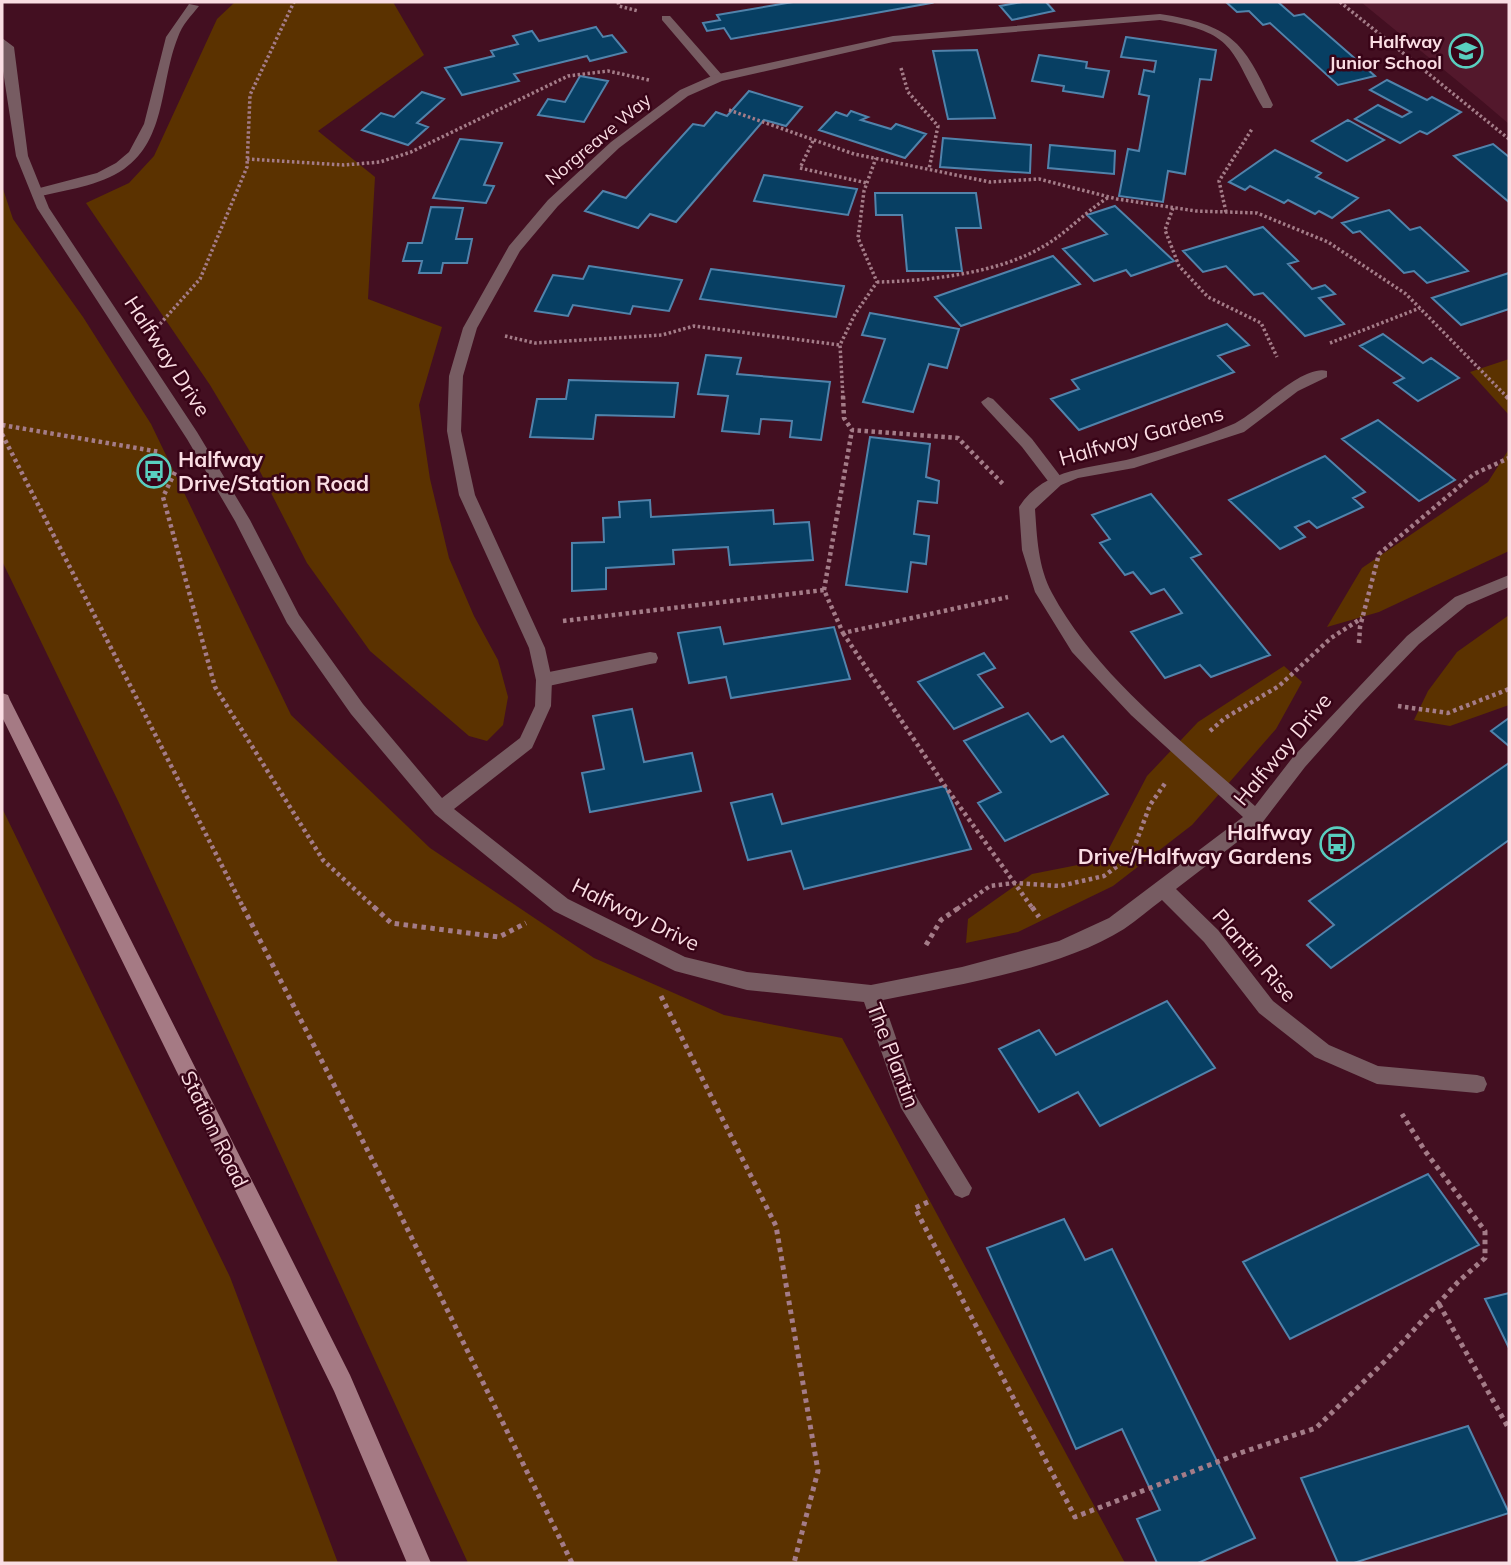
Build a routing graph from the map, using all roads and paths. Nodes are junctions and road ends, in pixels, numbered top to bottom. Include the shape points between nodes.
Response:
1 (294, 2) edge
2 (1340, 2) edge
3 (193, 6) dead end
4 (666, 18) dead end
5 (893, 39) junction
6 (2, 41) edge
7 (718, 78) junction
8 (684, 93) junction
9 (1267, 104) joint
10 (1509, 139) edge
11 (813, 141) junction
12 (876, 158) junction
13 (247, 159) junction
14 (929, 169) junction
15 (867, 183) junction
16 (37, 193) junction
17 (1110, 197) junction
18 (1174, 208) junction
19 (1226, 212) junction
20 (877, 282) junction
21 (1420, 308) junction
22 (470, 328) junction
23 (134, 343) junction
24 (840, 345) junction
25 (1322, 374) joint
26 (1293, 388) junction
27 (1509, 399) edge
28 (988, 402) dead end
29 (2, 425) edge
30 (852, 430) junction
31 (2, 434) edge
32 (192, 436) junction
33 (183, 456) junction
34 (1509, 458) edge
35 (1056, 481) junction
36 (1027, 507) junction
37 (1509, 580) edge
38 (824, 590) junction
39 (1043, 592) junction
40 (1362, 618) junction
41 (524, 625) junction
42 (843, 633) junction
43 (650, 658) dead end
44 (544, 680) junction
45 (1509, 689) edge
46 (1355, 699) junction
47 (2, 700) edge
48 (1185, 753) junction
49 (441, 809) junction
50 (1256, 818) junction
51 (1014, 883) junction
52 (1164, 889) junction
53 (561, 905) junction
54 (1062, 949) junction
55 (669, 957) junction
56 (901, 988) junction
57 (871, 994) junction
58 (1377, 1075) junction
59 (1477, 1084) dead end
60 (962, 1188) joint
61 (1439, 1304) junction
62 (1509, 1429) edge
63 (419, 1563) edge
64 (572, 1563) edge
65 (794, 1563) edge

1 - 13 path via 250,95
2 - 10 path
3 - 16 street via 171,39 157,101 135,153 105,173
4 - 7 street
5 - 7 street, Norgreave Way
5 - 9 street, Norgreave Way via 1160,18 1193,21 1238,46
5 - 14 path via 908,92 938,126
6 - 16 street, Halfway Drive via 8,47 22,156
7 - 8 street, Norgreave Way
8 - 11 path
8 - 13 path via 636,75 586,71 380,162 344,165
8 - 22 street, Norgreave Way via 615,145 553,203 514,249
9 - 19 path via 1219,181
11 - 12 path
11 - 15 path via 800,168
12 - 14 path
12 - 15 path
13 - 23 path via 200,279 163,322
14 - 17 path via 990,182 1039,180
15 - 20 path via 858,239
16 - 23 street, Halfway Drive
17 - 18 path
17 - 20 path via 1044,246 1000,264 950,278
18 - 19 path
18 - 26 path via 1164,230 1179,266 1208,297 1261,323
19 - 21 path via 1257,213 1328,242
20 - 24 path
21 - 25 path via 1312,350
21 - 27 path
22 - 24 path via 535,344 662,335 694,326
22 - 41 street, Norgreave Way via 456,376 454,431 467,495
23 - 32 street, Halfway Drive
24 - 30 path via 844,418
25 - 26 street, Halfway Gardens
26 - 35 street, Halfway Gardens via 1239,428 1145,460
28 - 35 street
29 - 33 path
30 - 36 path via 958,438
30 - 38 path
31 - 64 path via 396,1206
32 - 33 path
32 - 49 street, Halfway Drive via 293,619 357,709
33 - 53 path via 163,498 215,687 323,860 391,923 499,937
34 - 40 path via 1474,474 1379,554
35 - 36 street, Halfway Gardens
36 - 39 street via 1030,550
37 - 46 street, Halfway Drive via 1461,601 1413,640
38 - 41 path
38 - 42 path
39 - 42 path
39 - 48 street via 1078,647
40 - 46 path
40 - 48 path via 1331,638 1279,686 1225,718
41 - 44 street, Norgreave Way via 537,648
42 - 51 path
43 - 44 street
44 - 49 street, Norgreave Way via 543,706 526,743
45 - 46 path via 1448,713
46 - 50 street, Halfway Drive
47 - 63 main road, Station Road via 342,1383
48 - 50 street
48 - 51 path via 1150,805 1131,856 1104,876 1060,886
49 - 53 street, Halfway Drive
50 - 52 street, Halfway Drive
51 - 54 path
51 - 56 path via 990,886 941,920
52 - 54 street, Halfway Drive via 1116,924
52 - 58 street, Plantin Rise via 1210,936 1266,1007 1322,1051
53 - 55 street, Halfway Drive
54 - 56 street, Halfway Drive
55 - 57 street, Halfway Drive via 682,965 747,981
55 - 65 path via 656,985 776,1226 818,1471
56 - 57 street, Halfway Drive
57 - 60 street, The Plantin via 908,1101
58 - 59 street, Plantin Rise
58 - 61 path via 1485,1231 1485,1258
60 - 61 path via 915,1208 1075,1517 1316,1428
61 - 62 path

